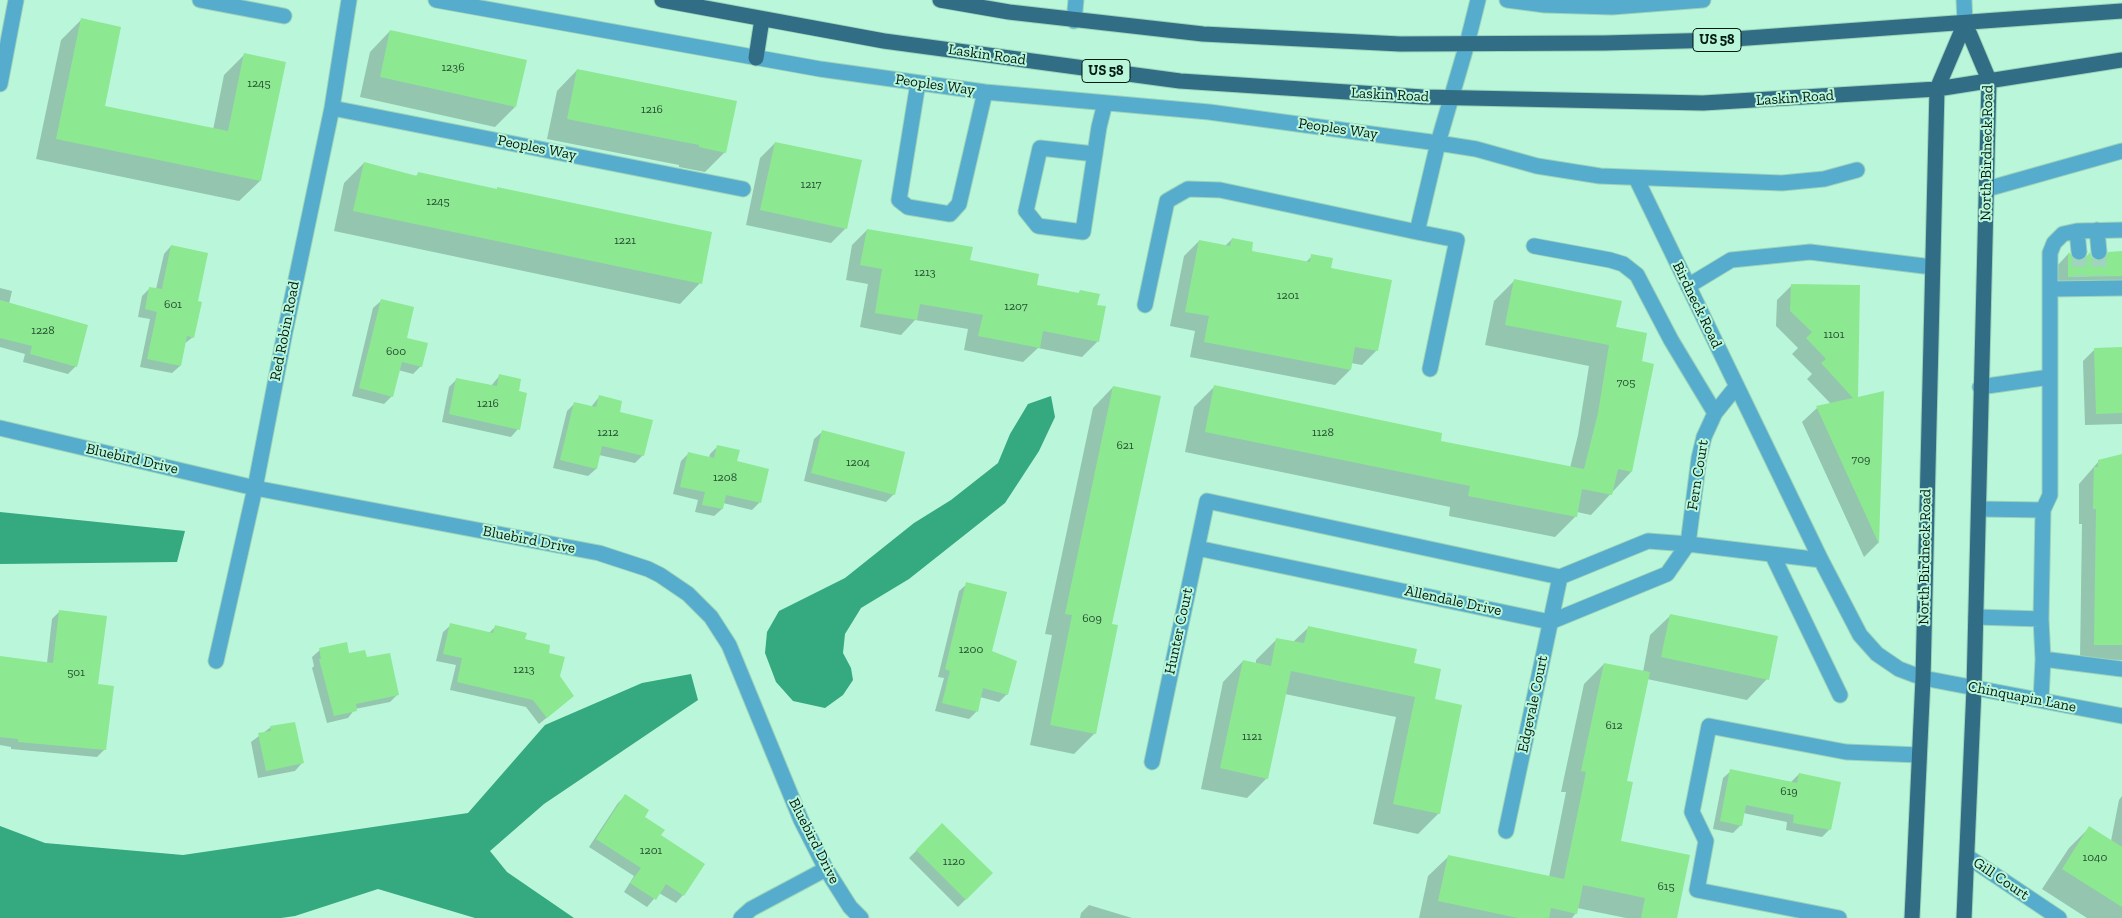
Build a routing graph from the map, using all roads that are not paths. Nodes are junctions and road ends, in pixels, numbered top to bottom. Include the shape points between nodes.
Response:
1 (16, 0) edge
2 (200, 0) edge
3 (349, 0) edge
4 (436, 0) edge
5 (662, 0) edge
6 (940, 0) edge
7 (1076, 0) edge
8 (1478, 0) edge
9 (1507, 0) edge
10 (1703, 0) edge
11 (1964, 0) edge
12 (710, 5) edge
13 (2122, 12) edge
14 (284, 16) dead end
15 (762, 19) junction
16 (1074, 21) junction
17 (1966, 23) junction
18 (1468, 44) junction
19 (756, 58) junction
20 (2122, 60) edge
21 (1989, 80) junction
22 (918, 83) junction
23 (0, 84) edge
24 (1937, 89) junction
25 (985, 92) junction
26 (1452, 98) junction
27 (1105, 103) junction
28 (332, 108) junction
29 (1438, 142) junction
30 (2122, 151) edge
31 (1095, 154) junction
32 (1857, 170) dead end
33 (1636, 178) junction
34 (743, 189) dead end
35 (1987, 189) junction
36 (2097, 230) junction
37 (2122, 230) edge
38 (2077, 231) junction
39 (1417, 232) junction
40 (1534, 246) dead end
41 (2079, 252) tunnel mouth
42 (2099, 252) tunnel mouth
43 (1932, 267) junction
44 (1688, 286) junction
45 (2122, 288) edge
46 (2051, 289) junction
47 (1145, 305) dead end
48 (1430, 369) dead end
49 (2050, 377) junction
50 (1736, 386) junction
51 (1980, 387) junction
52 (1714, 413) junction
53 (0, 428) edge
54 (256, 488) junction
55 (1979, 509) junction
56 (2043, 510) junction
57 (1688, 544) junction
58 (1197, 548) junction
59 (1772, 554) junction
60 (1821, 560) junction
61 (1560, 577) junction
62 (1976, 617) junction
63 (2041, 619) junction
64 (1550, 622) junction
65 (2043, 659) junction
66 (216, 661) dead end
67 (2122, 669) edge
68 (1923, 678) junction
69 (1974, 688) junction
70 (1840, 695) dead end
71 (2041, 700) junction
72 (2122, 716) edge
73 (1919, 755) junction
74 (1152, 762) dead end
75 (1506, 830) dead end
76 (1968, 856) junction
77 (826, 869) junction
78 (741, 918) edge
79 (861, 918) edge
80 (1839, 918) edge
81 (1912, 918) edge
82 (1964, 918) edge
83 (2059, 918) edge

1 - 23 street
2 - 14 street
3 - 28 street, Red Robin Road
4 - 19 street, Peoples Way
5 - 12 main road, Laskin Road / US 58
6 - 16 main road, US 58
7 - 16 street
8 - 18 street
9 - 10 street via 1612,7
11 - 17 street
12 - 15 main road, Laskin Road / US 58
13 - 17 main road, US 58
15 - 19 main road
15 - 26 main road, Laskin Road / US 58 via 884,41 1180,81
16 - 18 main road, US 58 via 1203,34 1400,44
17 - 18 main road, US 58 via 1720,40
17 - 21 main road, North Birdneck Road
17 - 24 main road, North Birdneck Road
18 - 26 street
19 - 22 street, Peoples Way
20 - 21 main road, Laskin Road / US 58
21 - 24 main road, Laskin Road / US 58
21 - 35 main road, North Birdneck Road
22 - 25 street, Peoples Way
22 - 25 street via 899,200 908,207 950,214 959,204
24 - 26 main road, Laskin Road / US 58 via 1703,103
24 - 43 main road, North Birdneck Road
25 - 27 street, Peoples Way
26 - 29 street
27 - 29 street, Peoples Way via 1210,112
27 - 31 street
28 - 34 street, Peoples Way
28 - 54 street, Red Robin Road
29 - 33 street via 1537,166
29 - 39 street
30 - 35 street
31 - 31 street via 1083,232 1038,226 1026,211 1040,148
32 - 33 street via 1824,179 1782,183
33 - 44 street, Birdneck Road
35 - 51 main road, North Birdneck Road
36 - 37 street
36 - 38 street
36 - 42 street
38 - 41 street
38 - 46 street via 2063,234 2054,243 2050,252
39 - 47 street via 1220,190 1188,189 1167,201
39 - 48 street via 1457,240
40 - 52 street via 1610,260 1623,264 1637,275
43 - 44 street via 1810,252 1731,260
43 - 68 main road, North Birdneck Road
44 - 50 street, Birdneck Road
45 - 46 street via 2100,282
46 - 49 street
49 - 51 street
49 - 56 street via 2050,495
50 - 52 street, Fern Court
50 - 60 street, Birdneck Road
51 - 55 main road, North Birdneck Road
52 - 57 street, Fern Court via 1699,458
53 - 54 street, Bluebird Drive
54 - 66 street, Red Robin Road
54 - 77 street, Bluebird Drive via 599,553 648,568 660,575 688,594 711,618 729,646 801,820
55 - 56 street
55 - 62 main road, North Birdneck Road
56 - 63 street
57 - 59 street
57 - 61 street via 1648,541
57 - 64 street via 1666,574
58 - 61 street, Hunter Court via 1207,501
58 - 64 street, Allendale Drive
58 - 74 street, Hunter Court
59 - 60 street
59 - 70 street
60 - 68 street, Birdneck Road via 1860,635 1877,654 1899,669
61 - 64 street, Edgevale Court
62 - 63 street
62 - 69 main road, North Birdneck Road
63 - 65 street
64 - 75 street, Edgevale Court
65 - 67 street
65 - 71 street
68 - 69 street, Chinquapin Lane
68 - 73 main road, North Birdneck Road
69 - 71 street, Chinquapin Lane
69 - 76 main road, North Birdneck Road
71 - 72 street, Chinquapin Lane
73 - 80 street via 1846,752 1709,726 1692,812 1706,841 1697,890
73 - 81 main road, North Birdneck Road
76 - 82 main road, North Birdneck Road
76 - 83 street, Gill Court
77 - 78 street via 751,909
77 - 79 street, Bluebird Drive via 850,907

